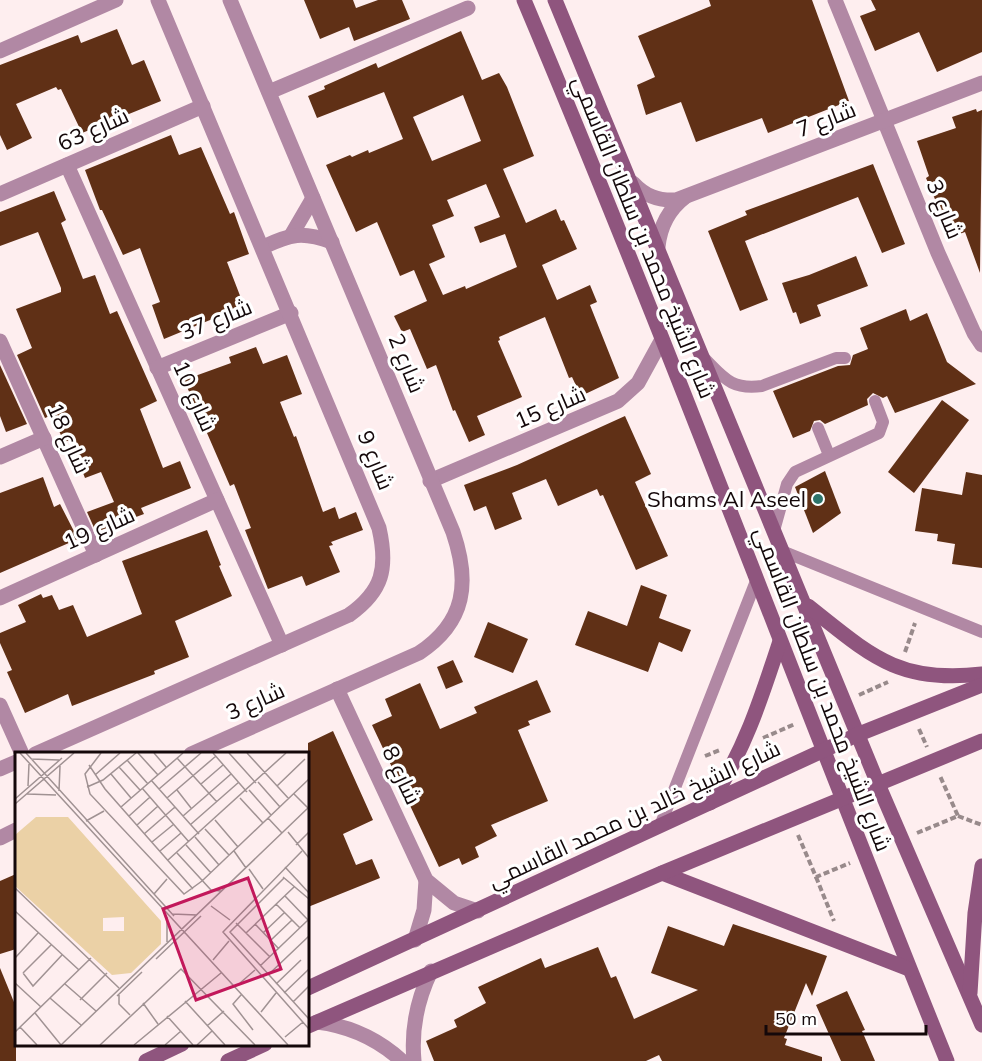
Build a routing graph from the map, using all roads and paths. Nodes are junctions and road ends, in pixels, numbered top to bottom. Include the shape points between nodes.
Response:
1 (116, 0) edge
2 (158, 0) edge
3 (230, 0) edge
4 (524, 0) edge
5 (555, 0) edge
6 (835, 0) edge
7 (468, 8) dead end
8 (0, 51) edge
9 (982, 83) edge
10 (269, 92) junction
11 (203, 106) junction
12 (885, 121) junction
13 (67, 165) junction
14 (633, 183) junction
15 (0, 194) edge
16 (685, 197) junction
17 (313, 198) junction
18 (292, 234) junction
19 (332, 242) junction
20 (263, 247) junction
21 (658, 247) junction
22 (291, 313) junction
23 (0, 341) edge
24 (662, 342) junction
25 (982, 345) edge
26 (703, 357) junction
27 (845, 358) dead end
28 (158, 368) junction
29 (875, 401) dead end
30 (818, 428) dead end
31 (44, 438) junction
32 (829, 455) junction
33 (0, 457) edge
34 (430, 481) junction
35 (217, 500) junction
36 (774, 531) junction
37 (782, 551) junction
38 (96, 555) junction
39 (756, 581) junction
40 (0, 598) edge
41 (806, 604) junction
42 (920, 608) junction
43 (982, 633) edge
44 (780, 641) junction
45 (282, 645) junction
46 (900, 668) junction
47 (982, 674) edge
48 (982, 685) edge
49 (337, 689) junction
50 (0, 705) edge
51 (859, 734) junction
52 (982, 741) edge
53 (22, 752) edge
54 (37, 752) edge
55 (193, 752) edge
56 (822, 752) junction
57 (15, 762) edge
58 (0, 769) edge
59 (878, 784) junction
60 (841, 799) junction
61 (710, 803) junction
62 (958, 816) dead end
63 (982, 825) edge
64 (660, 826) junction
65 (15, 830) edge
66 (0, 838) edge
67 (982, 866) edge
68 (662, 873) junction
69 (816, 877) dead end
70 (426, 880) junction
71 (478, 911) junction
72 (416, 940) junction
73 (843, 943) junction
74 (909, 969) junction
75 (431, 971) junction
76 (309, 988) edge
77 (970, 996) junction
78 (312, 1024) edge
79 (982, 1025) edge
80 (178, 1046) edge
81 (261, 1046) edge
82 (146, 1061) edge
83 (228, 1061) edge
84 (402, 1061) edge
85 (414, 1061) edge
86 (947, 1061) edge

1 - 8 street
2 - 11 street, شارع 9
3 - 10 street, شارع 2
4 - 24 main road, شارع الشيخ محمد بن سلطان القاسمي
5 - 14 main road, شارع الشيخ محمد بن سلطان القاسمي
6 - 12 street, شارع 3
7 - 10 street
9 - 12 street, شارع 7
10 - 17 street, شارع 2
11 - 13 street, شارع 63
11 - 20 street, شارع 9
12 - 16 street, شارع 7
12 - 25 street, شارع 3 via 938,253
13 - 15 street, شارع 63
13 - 28 street, شارع 10
14 - 16 street, شارع 7 via 656,199
14 - 21 main road, شارع الشيخ محمد بن سلطان القاسمي
16 - 21 street, شارع 7 via 668,214
17 - 18 street
17 - 19 street, شارع 2
18 - 19 street
18 - 20 street
19 - 34 street, شارع 2
20 - 22 street, شارع 9
21 - 26 main road, شارع الشيخ محمد بن سلطان القاسمي
22 - 28 street, شارع 37
22 - 45 street, شارع 9 via 379,528 383,567 366,603 349,615
23 - 31 street, شارع 18
24 - 34 street, شارع 15 via 638,383 618,401
24 - 39 main road, شارع الشيخ محمد بن سلطان القاسمي
26 - 27 lane via 729,383 739,387 762,386
26 - 36 main road, شارع الشيخ محمد بن سلطان القاسمي
28 - 35 street, شارع 10
29 - 32 lane via 883,422 879,433
30 - 32 lane
31 - 33 street
31 - 38 street, شارع 18
32 - 36 lane via 801,467 790,478
34 - 49 street, شارع 2 via 453,532 463,567 460,599 453,618 443,635 419,652
35 - 38 street, شارع 19
35 - 45 street, شارع 10
36 - 37 main road, شارع الشيخ محمد بن سلطان القاسمي
37 - 41 main road, شارع الشيخ محمد بن سلطان القاسمي
37 - 42 lane
38 - 40 street, شارع 19
39 - 44 main road, شارع الشيخ محمد بن سلطان القاسمي
39 - 64 lane
41 - 46 main road via 884,662
41 - 51 main road, شارع الشيخ محمد بن سلطان القاسمي
42 - 43 lane
42 - 46 path
44 - 56 main road, شارع الشيخ محمد بن سلطان القاسمي
44 - 61 main road via 747,739
45 - 54 street, شارع 9
46 - 47 main road via 949,678
48 - 51 main road, شارع الشيخ خالد بن محمد القاسمي
49 - 55 street, شارع 3
49 - 70 street, شارع 8
50 - 53 street
51 - 56 main road, شارع الشيخ خالد بن محمد القاسمي
51 - 59 main road, شارع الشيخ محمد بن سلطان القاسمي
52 - 59 main road
56 - 60 main road, شارع الشيخ محمد بن سلطان القاسمي
56 - 61 main road, شارع الشيخ خالد بن محمد القاسمي
57 - 58 street
59 - 60 main road
59 - 77 main road, شارع الشيخ محمد بن سلطان القاسمي
60 - 68 main road
60 - 74 main road, شارع الشيخ محمد بن سلطان القاسمي
61 - 64 main road, شارع الشيخ خالد بن محمد القاسمي
62 - 63 path
64 - 71 main road, شارع الشيخ خالد بن محمد القاسمي
65 - 66 street
67 - 77 main road
68 - 73 main road
68 - 75 main road
69 - 73 path
70 - 71 street, شارع 8 via 454,903
70 - 72 street, شارع 8
71 - 72 main road, شارع الشيخ خالد بن محمد القاسمي
72 - 76 main road, شارع الشيخ خالد بن محمد القاسمي
73 - 74 main road
74 - 86 main road, شارع الشيخ محمد بن سلطان القاسمي
75 - 78 main road
75 - 85 street via 414,1023
77 - 79 main road, شارع الشيخ محمد بن سلطان القاسمي
78 - 84 street via 334,1024 365,1035
80 - 82 main road
81 - 83 main road

